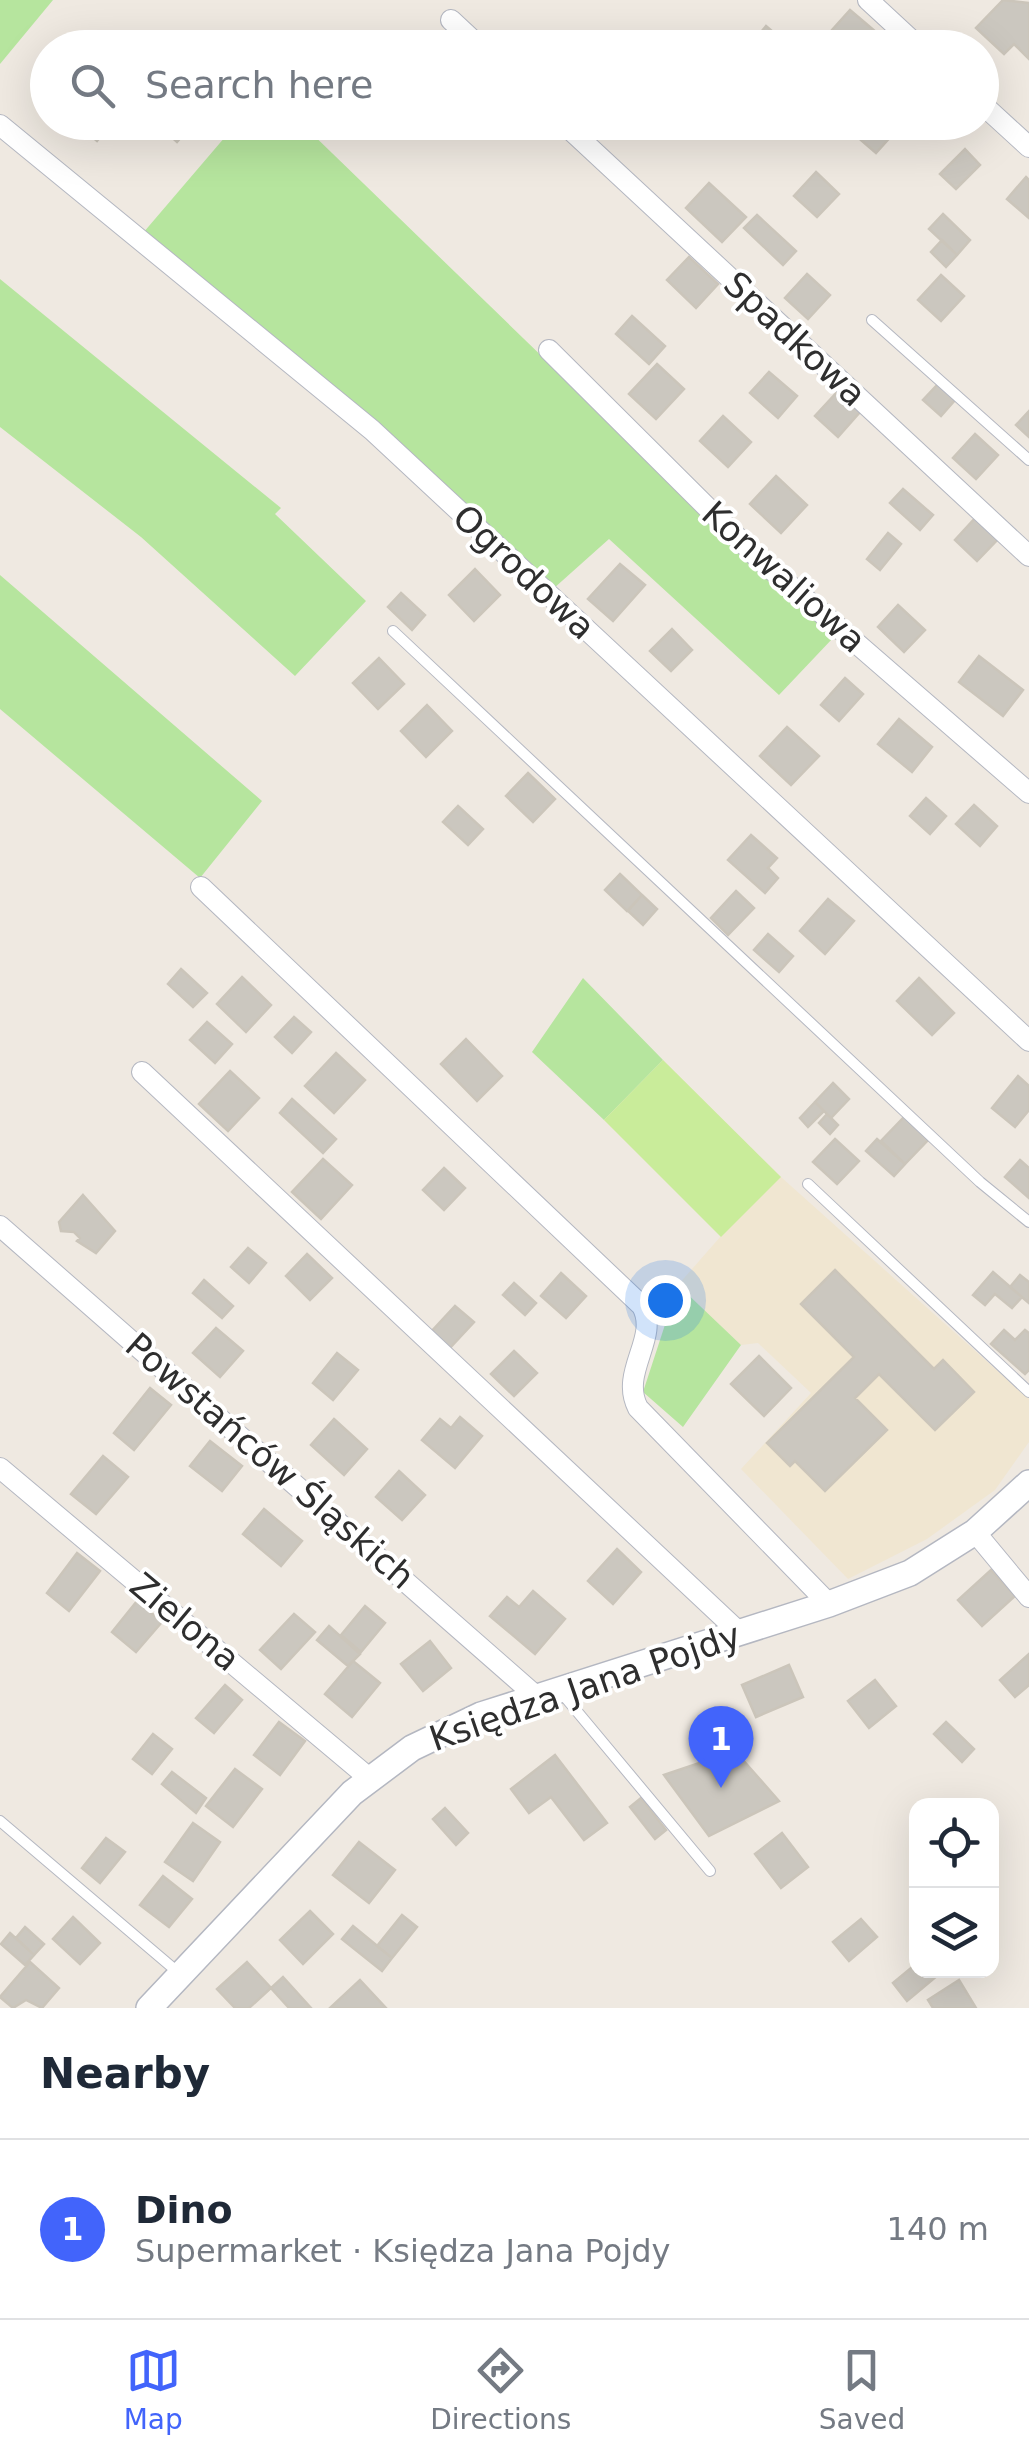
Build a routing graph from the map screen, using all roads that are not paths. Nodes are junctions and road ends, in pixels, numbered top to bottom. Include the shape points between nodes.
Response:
1 (868, 0) edge
2 (450, 20) dead end
3 (461, 30) edge
4 (900, 30) edge
5 (999, 120) edge
6 (0, 126) edge
7 (581, 140) edge
8 (1029, 147) edge
9 (872, 320) dead end
10 (549, 350) dead end
11 (1029, 460) edge
12 (1029, 556) edge
13 (393, 631) dead end
14 (1029, 793) edge
15 (200, 887) dead end
16 (1029, 1041) edge
17 (142, 1072) dead end
18 (808, 1184) dead end
19 (1029, 1222) edge
20 (0, 1226) edge
21 (1029, 1392) edge
22 (0, 1468) edge
23 (1029, 1482) edge
24 (975, 1532) junction
25 (1029, 1597) edge
26 (830, 1604) junction
27 (741, 1634) junction
28 (548, 1694) junction
29 (369, 1778) junction
30 (0, 1821) edge
31 (710, 1871) dead end
32 (180, 1974) junction
33 (149, 2008) edge

1 - 4 street
2 - 3 street
5 - 8 street
6 - 16 street, Ogrodowa via 372,430
7 - 12 street, Spadkowa
9 - 11 lane
10 - 14 street, Konwaliowa via 756,556
13 - 19 lane
15 - 26 street via 642,1306 648,1328 632,1390 638,1408
17 - 27 street
18 - 21 lane
20 - 28 street, Powstańców Śląskich
22 - 29 street, Zielona
23 - 24 street, Księdza Jana Pojdy
24 - 25 street
24 - 26 street, Księdza Jana Pojdy via 910,1574
26 - 27 street, Księdza Jana Pojdy
27 - 28 street, Księdza Jana Pojdy
28 - 29 street, Księdza Jana Pojdy via 428,1739
28 - 31 lane
29 - 32 street, Księdza Jana Pojdy
30 - 32 lane
32 - 33 street, Księdza Jana Pojdy

